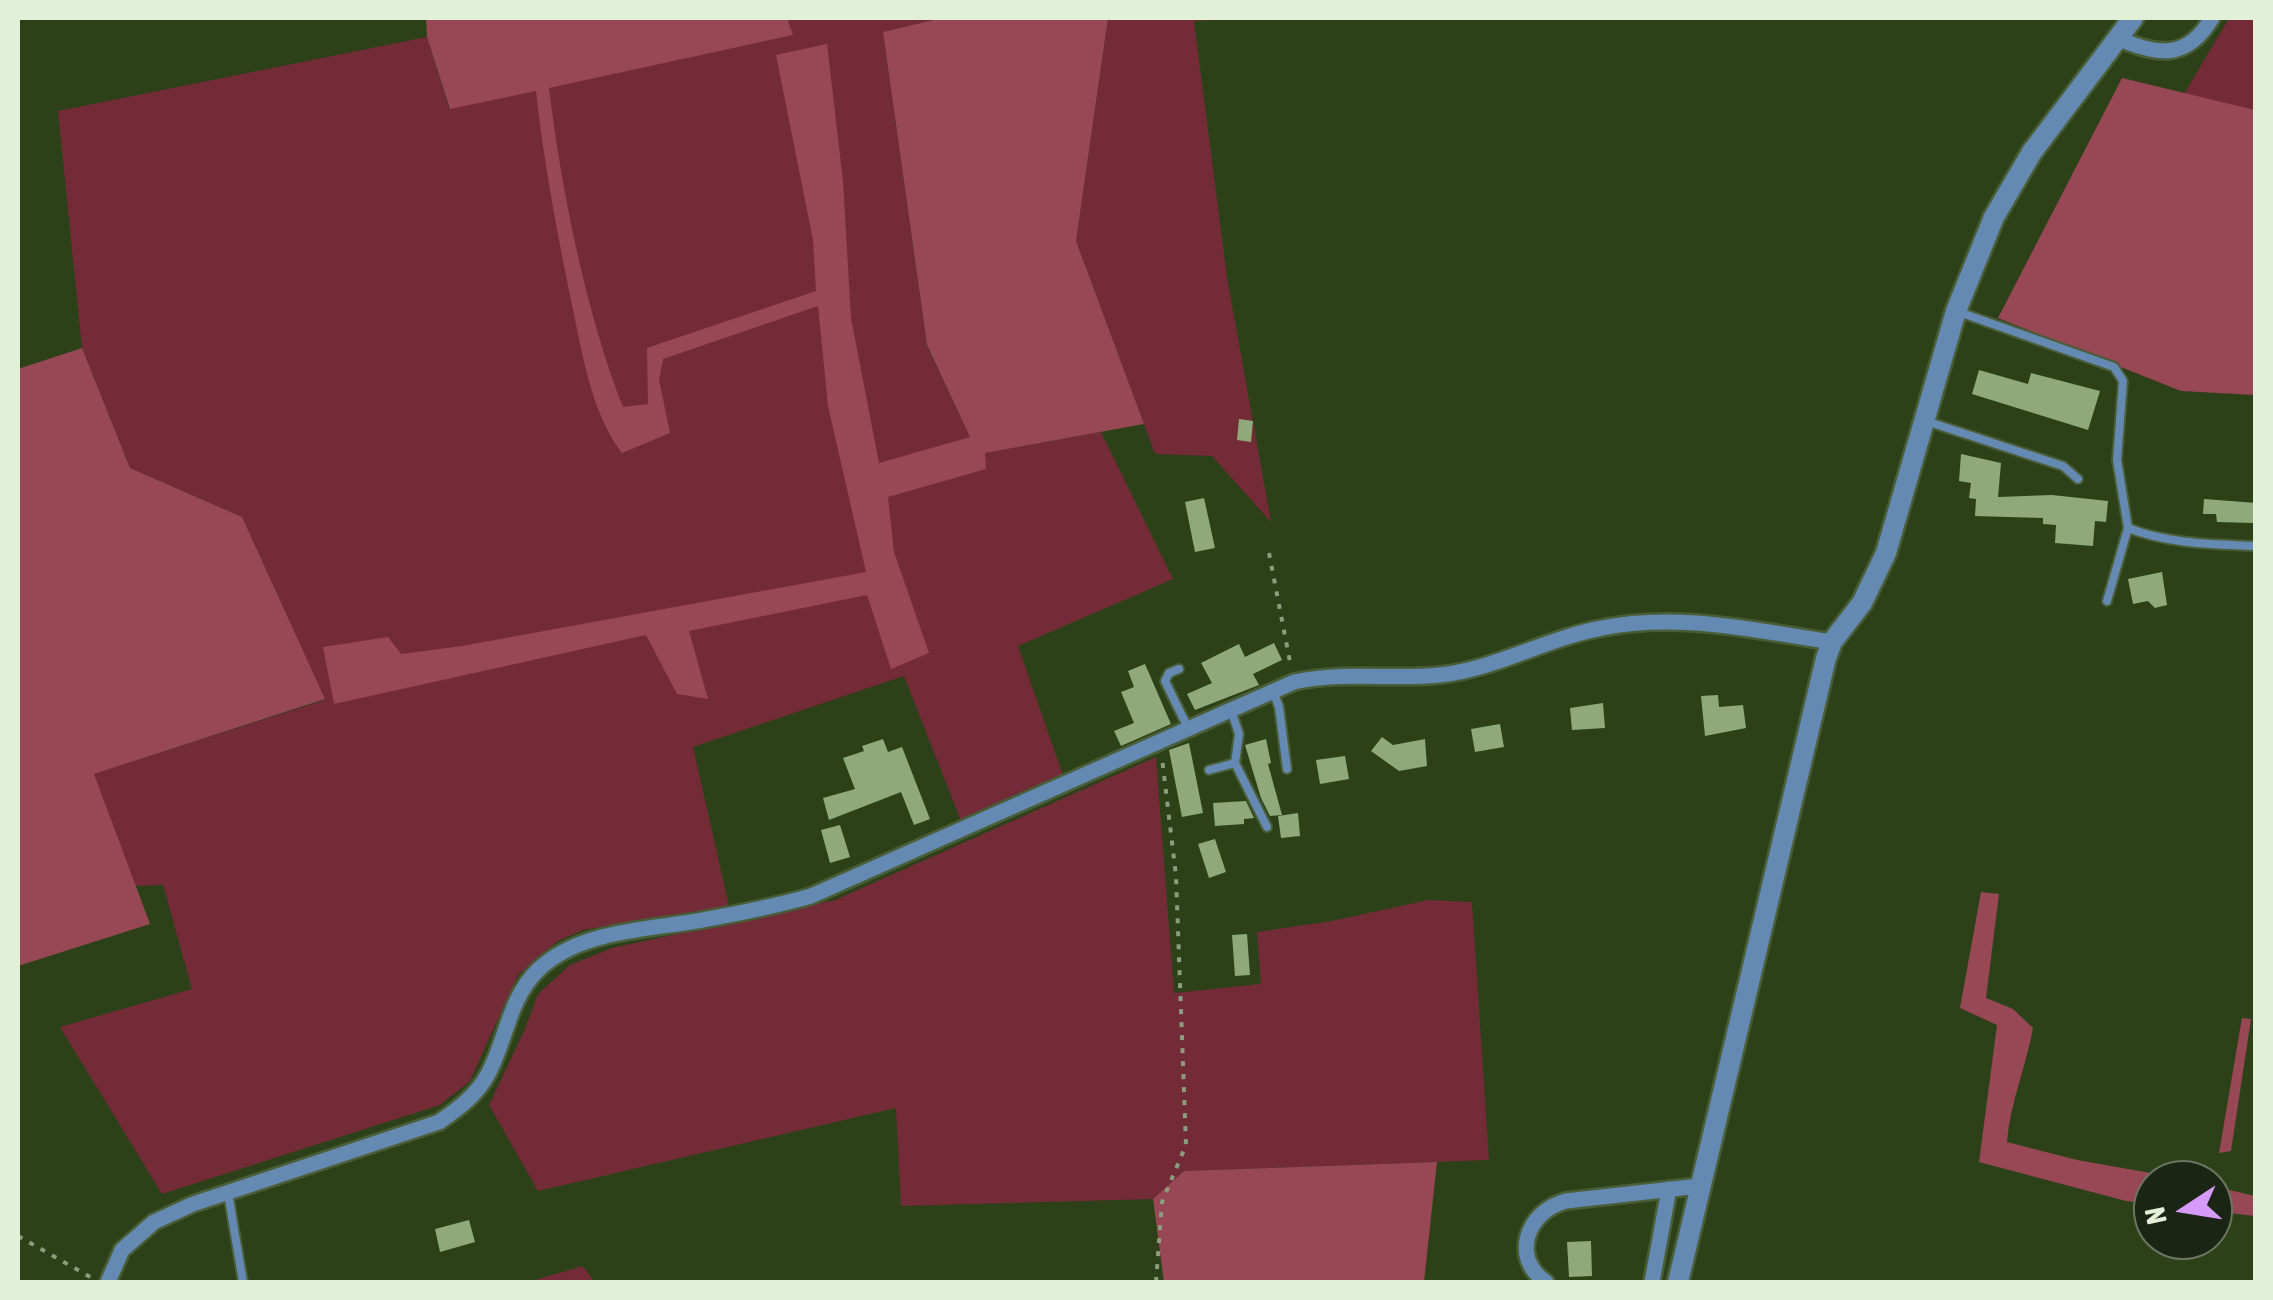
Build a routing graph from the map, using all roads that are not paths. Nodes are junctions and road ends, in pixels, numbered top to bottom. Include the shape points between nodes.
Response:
1 (2133, 18) edge
2 (2212, 18) edge
3 (2117, 38) junction
4 (1956, 311) junction
5 (1922, 419) junction
6 (2078, 479) dead end
7 (2128, 528) junction
8 (2256, 546) edge
9 (2107, 601) dead end
10 (1832, 642) junction
11 (1179, 668) dead end
12 (1273, 690) junction
13 (1231, 709) junction
14 (1188, 728) junction
15 (1236, 764) junction
16 (1287, 769) dead end
17 (1210, 770) dead end
18 (1267, 827) dead end
19 (1699, 1186) junction
20 (1669, 1189) junction
21 (228, 1192) junction
22 (104, 1282) edge
23 (243, 1282) edge
24 (1546, 1282) edge
25 (1652, 1282) edge
26 (1678, 1282) edge

1 - 3 street
2 - 3 street via 2184,48 2167,52
3 - 4 street via 1994,217
4 - 5 street
4 - 7 lane via 2114,367 2123,381 2117,460
5 - 6 lane via 2063,466
5 - 10 street via 1886,552 1862,604
7 - 8 lane via 2185,542
7 - 9 lane
10 - 12 street via 1656,622 1604,627 1442,675 1329,674
10 - 19 street
11 - 14 lane via 1165,681
12 - 13 street
12 - 16 lane
13 - 14 street
13 - 15 lane via 1239,734
14 - 21 street via 810,896 566,949 536,972 488,1075 465,1104 439,1122
15 - 17 lane
15 - 18 lane
19 - 20 street
19 - 26 street
20 - 24 street via 1546,1207 1533,1223 1526,1252 1531,1270
20 - 25 street
21 - 22 street via 154,1222 122,1250
21 - 23 lane

